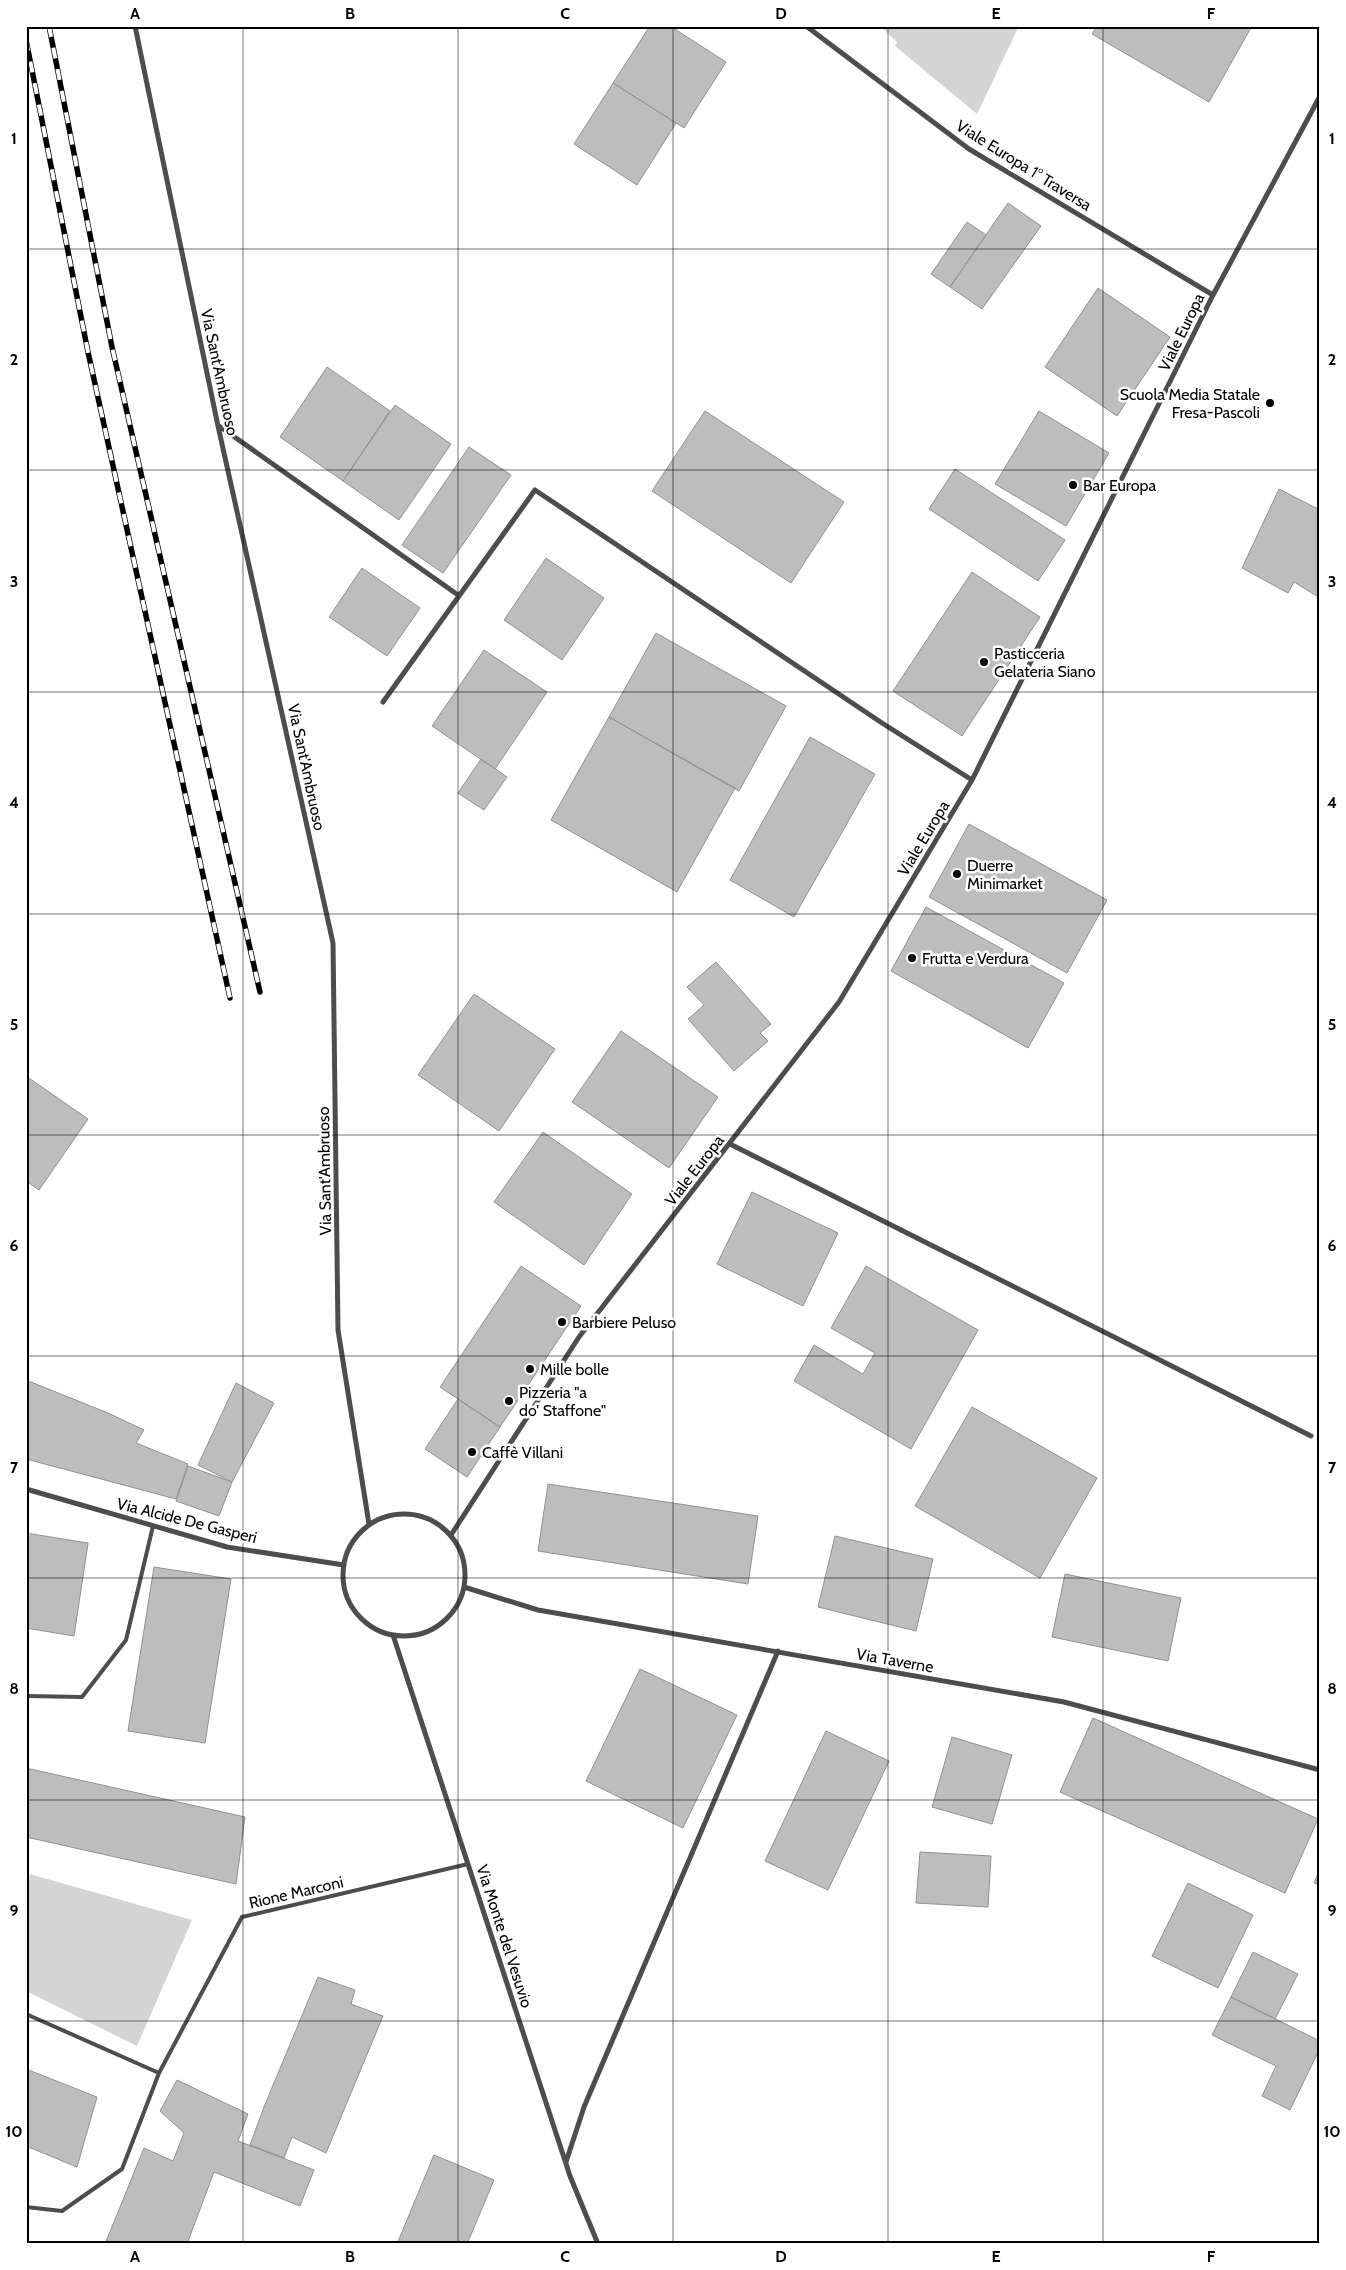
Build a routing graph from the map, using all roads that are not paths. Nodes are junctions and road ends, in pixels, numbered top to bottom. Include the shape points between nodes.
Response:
1 (135, 26) edge
2 (806, 26) edge
3 (1320, 96) edge
4 (1213, 295) junction
5 (218, 426) junction
6 (458, 595) junction
7 (383, 702) dead end
8 (972, 780) junction
9 (730, 1144) junction
10 (1311, 1436) dead end
11 (26, 1489) edge
12 (369, 1524) junction
13 (154, 1526) junction
14 (452, 1535) junction
15 (344, 1565) junction
16 (464, 1587) junction
17 (393, 1635) junction
18 (778, 1651) junction
19 (26, 1696) edge
20 (1320, 1770) edge
21 (468, 1864) junction
22 (26, 2014) edge
23 (159, 2073) junction
24 (566, 2163) junction
25 (26, 2207) edge
26 (598, 2244) edge

1 - 5 street, Via Sant'Ambruoso
2 - 4 street, Viale Europa 1° Traversa via 969,149
3 - 4 street, Viale Europa
4 - 8 street, Viale Europa
5 - 6 street
5 - 12 street, Via Sant'Ambruoso via 333,943 338,1330
6 - 7 street
6 - 8 street via 535,490
8 - 9 street, Viale Europa via 839,1002
9 - 10 street
9 - 14 street, Viale Europa via 579,1337
11 - 13 street, Via Alcide De Gasperi
12 - 14 street via 404,1513 426,1517
12 - 15 street via 351,1544
13 - 15 street, Via Alcide De Gasperi via 227,1547
13 - 19 lane via 126,1640 82,1697
14 - 16 street via 465,1563
15 - 17 street via 346,1594 356,1612 372,1627
16 - 17 street via 456,1608 441,1624 421,1634
16 - 18 street, Via Taverne via 538,1610
17 - 21 street, Via Monte del Vesuvio
18 - 20 street, Via Taverne via 1064,1702
18 - 24 street via 584,2106
21 - 23 lane, Rione Marconi via 242,1917
21 - 24 street, Via Monte del Vesuvio
22 - 23 lane
23 - 25 lane, Rione Marconi via 122,2169 62,2211
24 - 26 street, Via Monte del Vesuvio

